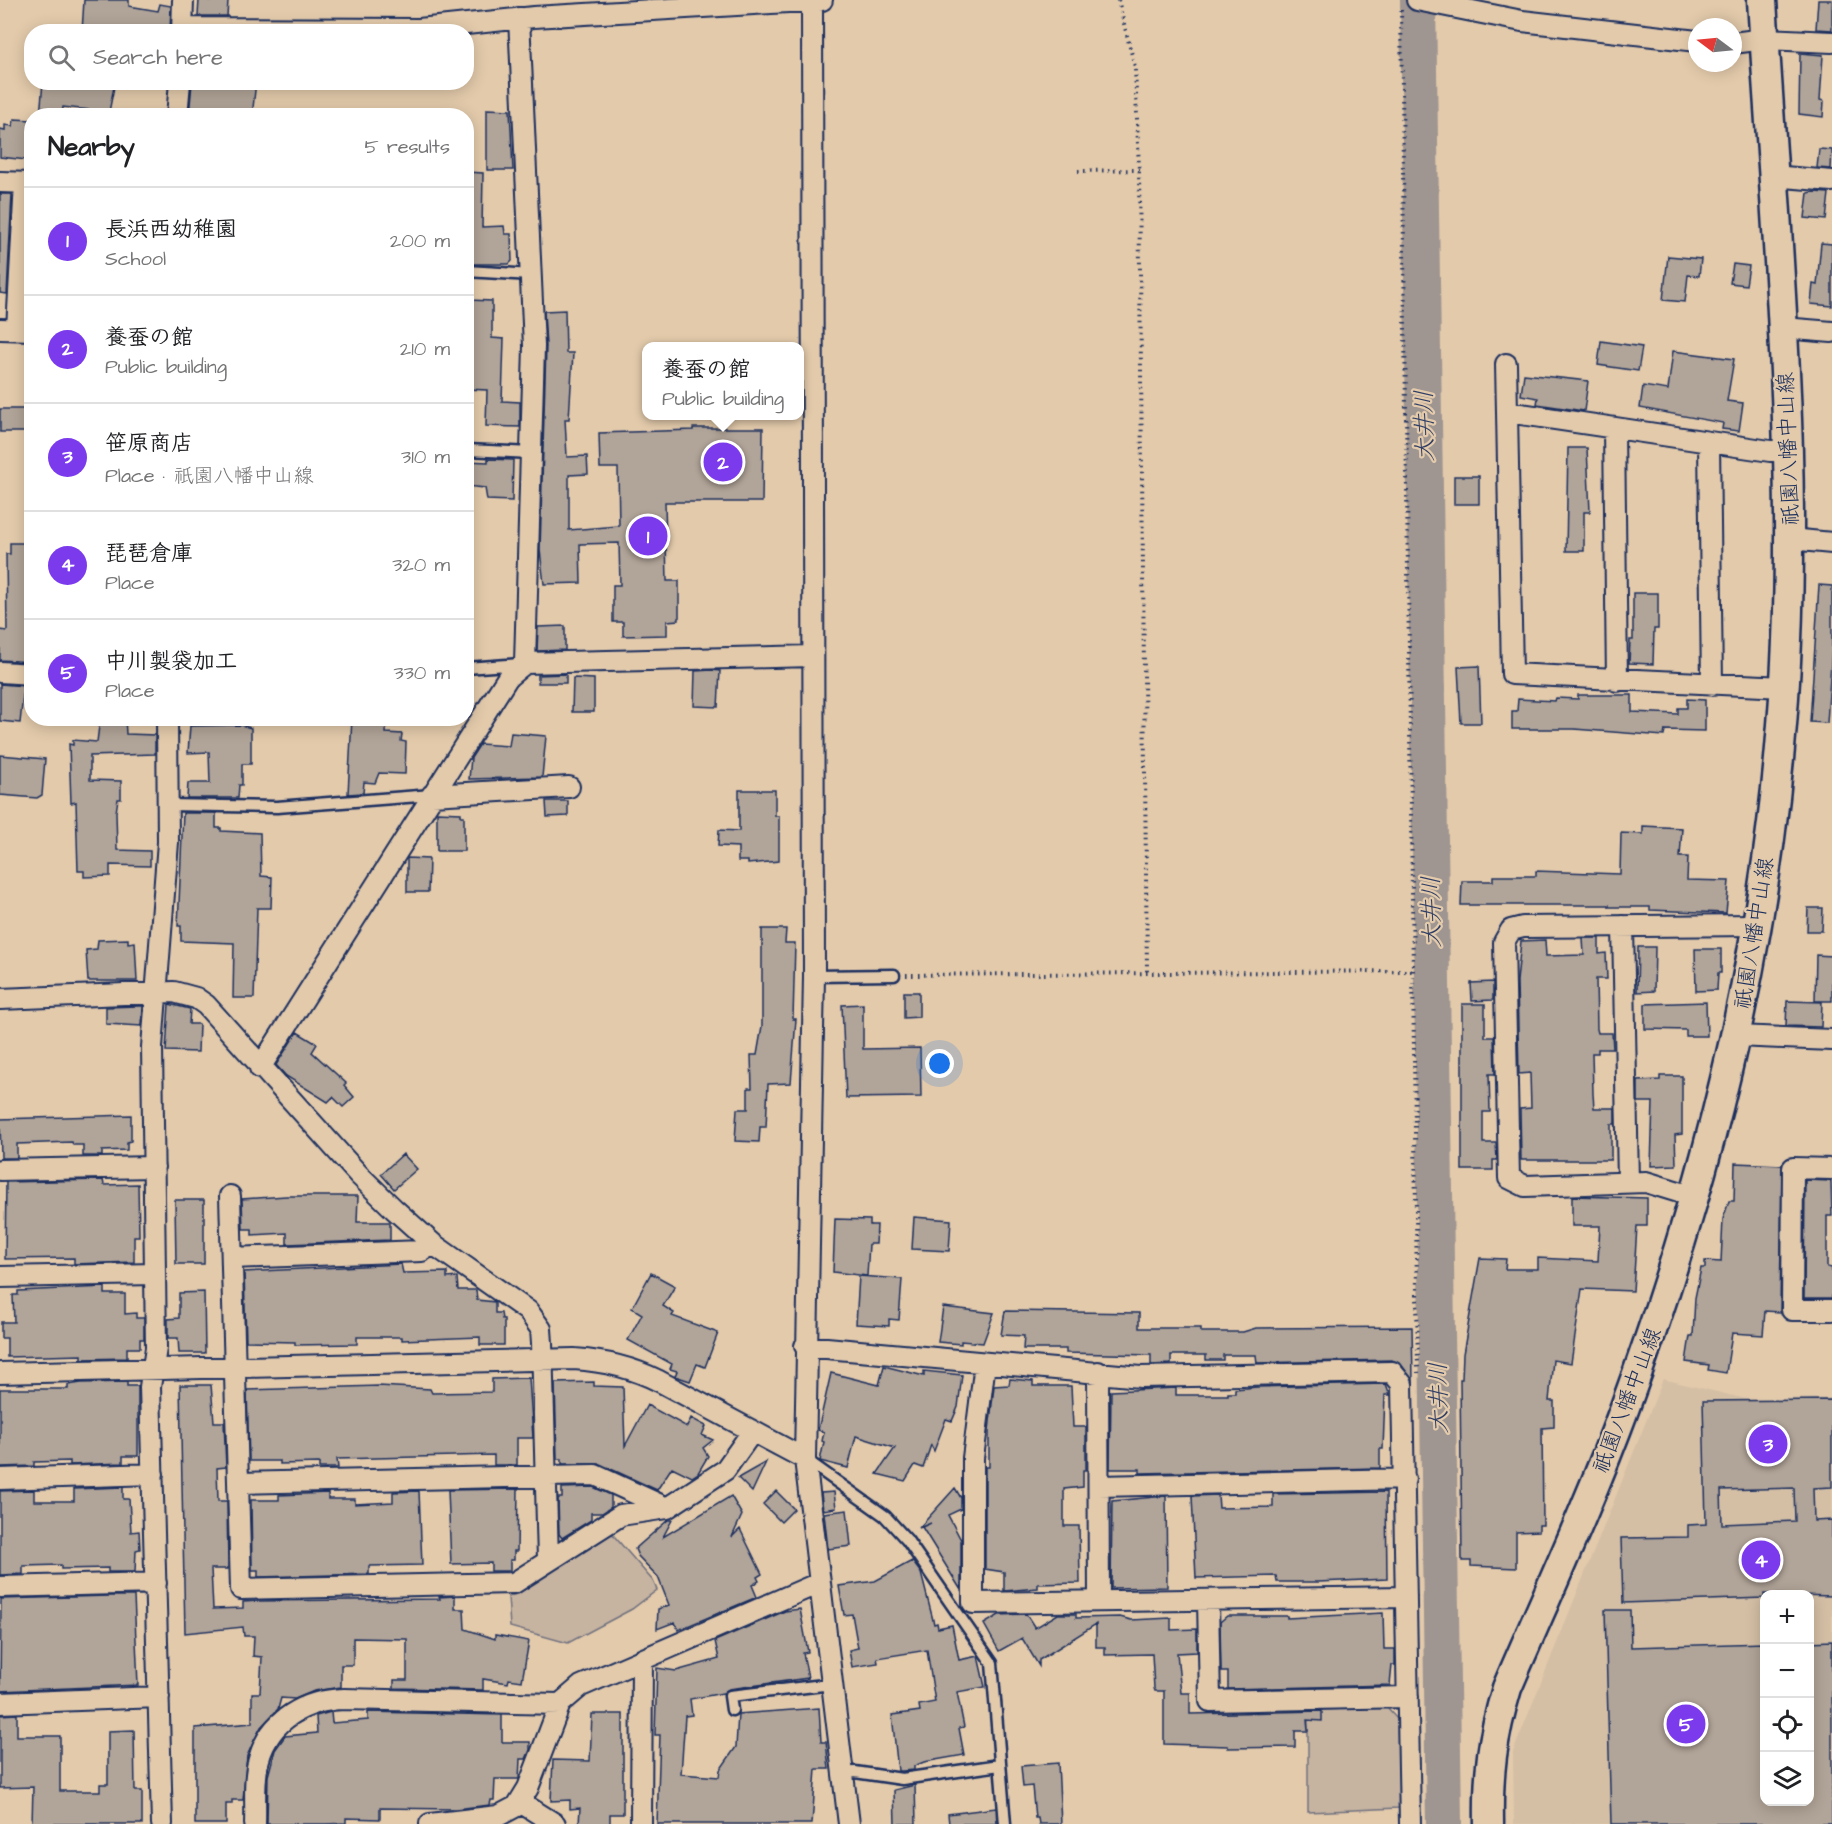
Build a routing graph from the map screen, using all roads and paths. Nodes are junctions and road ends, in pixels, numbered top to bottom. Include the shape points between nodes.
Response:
1 (183, 0) edge
2 (815, 0) edge
3 (1118, 0) edge
4 (1400, 0) edge
5 (1762, 0) edge
6 (1425, 2) edge
7 (519, 18) junction
8 (182, 24) edge
9 (464, 24) edge
10 (1764, 39) junction
11 (1688, 40) edge
12 (1742, 42) edge
13 (1832, 42) edge
14 (179, 90) edge
15 (178, 108) edge
16 (1139, 170) junction
17 (1078, 171) dead end
18 (1772, 176) junction
19 (1832, 181) edge
20 (0, 182) edge
21 (24, 183) edge
22 (24, 232) edge
23 (474, 271) edge
24 (532, 274) junction
25 (1783, 328) junction
26 (16, 329) edge
27 (1832, 332) edge
28 (1506, 364) dead end
29 (1507, 412) junction
30 (1614, 428) junction
31 (1709, 442) junction
32 (474, 450) edge
33 (1788, 451) junction
34 (531, 453) junction
35 (1790, 539) junction
36 (1832, 543) edge
37 (812, 656) junction
38 (525, 663) junction
39 (474, 667) edge
40 (0, 672) edge
41 (24, 674) edge
42 (1617, 681) junction
43 (1712, 685) junction
44 (1784, 687) junction
45 (167, 726) edge
46 (569, 787) dead end
47 (432, 795) junction
48 (168, 805) junction
49 (1757, 925) junction
50 (1623, 926) junction
51 (1412, 971) junction
52 (1147, 973) junction
53 (894, 975) joint
54 (814, 976) junction
55 (156, 992) junction
56 (0, 999) edge
57 (1736, 1036) junction
58 (1832, 1040) edge
59 (260, 1068) junction
60 (154, 1167) junction
61 (1832, 1169) edge
62 (0, 1170) edge
63 (1628, 1182) junction
64 (230, 1196) dead end
65 (1695, 1197) junction
66 (433, 1244) junction
67 (232, 1258) junction
68 (155, 1274) junction
69 (0, 1277) edge
70 (1832, 1310) edge
71 (805, 1346) junction
72 (543, 1360) junction
73 (985, 1363) junction
74 (236, 1367) junction
75 (153, 1369) junction
76 (1098, 1372) junction
77 (0, 1373) edge
78 (1418, 1383) dead end
79 (752, 1432) junction
80 (804, 1459) junction
81 (153, 1474) junction
82 (547, 1476) junction
83 (0, 1479) edge
84 (1405, 1479) junction
85 (239, 1483) junction
86 (1099, 1486) junction
87 (668, 1508) junction
88 (548, 1560) junction
89 (156, 1583) junction
90 (819, 1583) junction
91 (0, 1587) edge
92 (1406, 1597) junction
93 (1208, 1600) junction
94 (1099, 1601) junction
95 (966, 1609) junction
96 (642, 1660) junction
97 (831, 1683) junction
98 (159, 1697) junction
99 (1408, 1697) junction
100 (0, 1703) edge
101 (561, 1704) junction
102 (732, 1710) dead end
103 (1000, 1765) junction
104 (843, 1773) junction
105 (520, 1802) junction
106 (478, 1822) edge
107 (162, 1824) edge
108 (255, 1824) edge
109 (430, 1824) edge
110 (555, 1824) edge
111 (641, 1824) edge
112 (849, 1824) edge
113 (1005, 1824) edge
114 (1410, 1824) edge
115 (1489, 1824) edge

1 - 8 street
2 - 7 street
2 - 37 street
3 - 16 path via 1135,67
4 - 51 path
5 - 10 main road, 祇園八幡中山線
6 - 11 street via 1522,21
7 - 9 street
7 - 24 street
10 - 12 street
10 - 13 street
10 - 18 main road, 祇園八幡中山線
14 - 15 street
16 - 17 path
16 - 52 path
18 - 19 street
18 - 25 main road, 祇園八幡中山線
20 - 21 street
22 - 26 street
23 - 24 lane
24 - 34 street
25 - 27 street
25 - 33 main road, 祇園八幡中山線
28 - 29 street
29 - 30 street
29 - 42 street via 1512,674
30 - 31 street
30 - 42 street
31 - 33 street
31 - 43 street
32 - 34 lane
33 - 35 main road, 祇園八幡中山線
34 - 38 street
35 - 36 street
35 - 44 main road, 祇園八幡中山線
37 - 38 street
37 - 54 street
38 - 39 lane
38 - 47 street via 508,677
40 - 41 street
42 - 43 street
43 - 44 street
44 - 49 main road, 祇園八幡中山線 via 1780,749
45 - 48 street
46 - 47 street
47 - 48 lane via 277,807
47 - 59 street
48 - 55 street
49 - 50 street
49 - 57 main road, 祇園八幡中山線
50 - 63 street
50 - 63 street via 1523,927 1511,930 1505,937 1507,1173 1513,1182 1525,1185
51 - 52 path
51 - 78 path
52 - 53 path
53 - 54 lane
54 - 71 street
55 - 56 street
55 - 59 street via 174,992 206,1005
55 - 60 street via 152,1047
57 - 58 street
57 - 65 main road, 祇園八幡中山線
59 - 66 street via 359,1176
60 - 62 street
60 - 68 street
61 - 70 street via 1793,1168 1792,1298 1792,1310
63 - 65 street via 1646,1182
64 - 67 street
65 - 115 main road, 祇園八幡中山線 via 1624,1411 1507,1688 1488,1772
66 - 67 street via 422,1251
66 - 72 street via 528,1311 541,1329
67 - 74 street
68 - 69 street
68 - 75 street
71 - 73 street
71 - 80 street
72 - 74 street
72 - 79 street via 600,1361 634,1369
72 - 82 street
73 - 76 street
73 - 95 street via 973,1458
74 - 75 street
74 - 85 street
75 - 77 street
75 - 81 street
76 - 84 street via 1141,1377 1392,1372 1402,1384
76 - 86 street
79 - 80 street
79 - 87 street via 725,1470
80 - 90 street
80 - 95 lane via 885,1516
81 - 83 street
81 - 89 street
82 - 85 street
82 - 87 street via 595,1475
82 - 88 street
84 - 86 street
84 - 92 street
85 - 88 street via 242,1589 514,1584
86 - 94 street
87 - 88 street via 621,1515
89 - 91 street
89 - 98 street
90 - 96 street
90 - 97 street
92 - 93 street
92 - 99 street
93 - 94 street
93 - 99 street via 1210,1701
94 - 95 street
95 - 103 lane via 992,1663
96 - 101 street via 581,1686
96 - 111 street
97 - 102 lane via 730,1696
97 - 104 street
98 - 100 street
98 - 107 street
99 - 114 street
101 - 105 street
101 - 108 street via 345,1699 305,1706 287,1716 263,1748 256,1770
103 - 104 lane via 902,1779
103 - 113 lane
104 - 112 street
105 - 106 street via 506,1813
105 - 110 street
106 - 109 street

